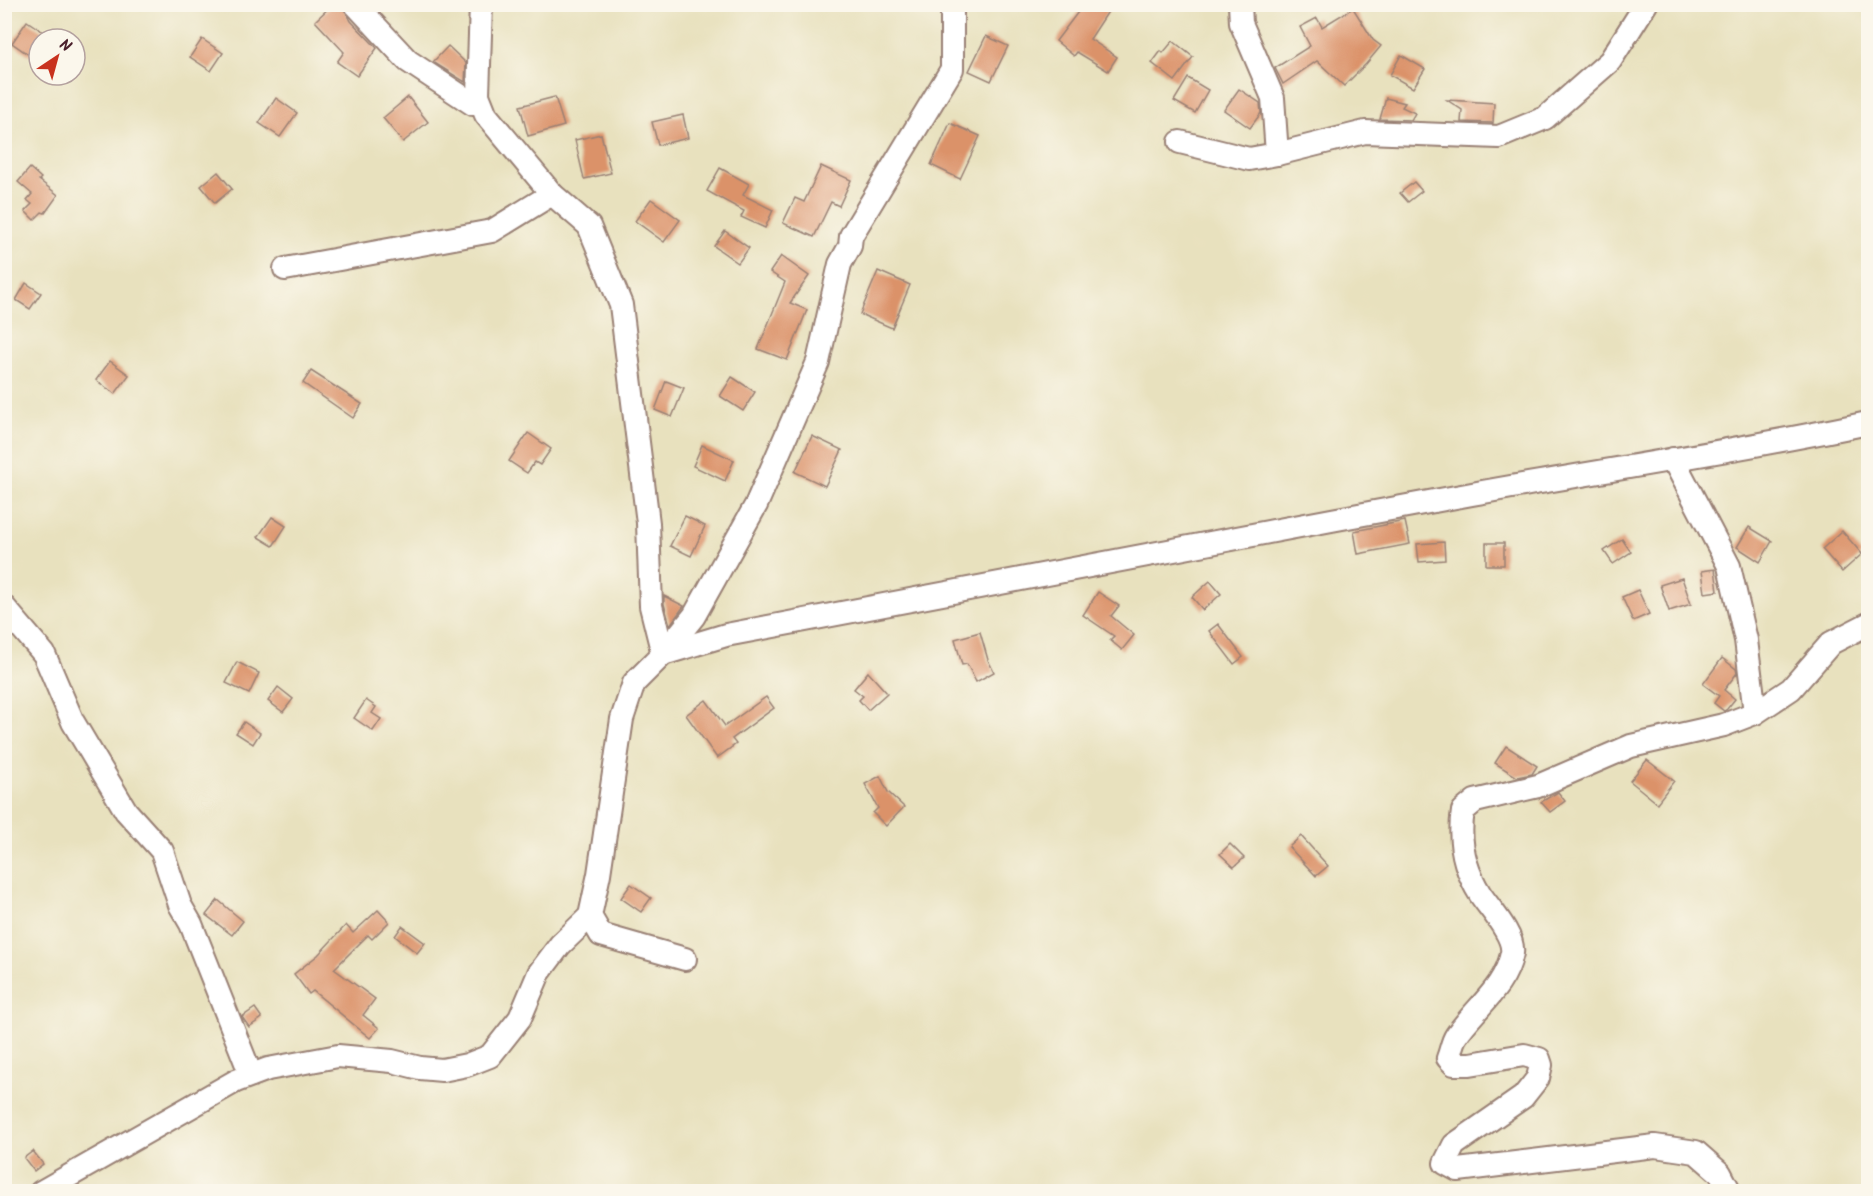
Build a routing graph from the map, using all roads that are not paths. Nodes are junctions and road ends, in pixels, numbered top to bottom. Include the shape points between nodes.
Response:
1 (355, 4) edge
2 (481, 4) edge
3 (952, 4) edge
4 (1239, 4) edge
5 (1646, 4) edge
6 (478, 95) junction
7 (1180, 142) dead end
8 (1277, 154) junction
9 (552, 194) junction
10 (285, 269) dead end
11 (1869, 423) edge
12 (1673, 459) junction
13 (4, 607) edge
14 (1869, 624) edge
15 (663, 654) junction
16 (1755, 713) junction
17 (590, 916) junction
18 (685, 959) dead end
19 (251, 1075) junction
20 (41, 1191) edge
21 (1730, 1191) edge

1 - 6 street via 408,61 473,104
2 - 6 street
3 - 15 street via 952,69 851,236 840,264 818,362 756,505 694,616
4 - 8 street via 1240,23 1273,98
5 - 8 street via 1610,61 1545,118 1499,137 1365,132
6 - 9 street via 486,115
7 - 8 street via 1249,159
9 - 10 street via 492,231
9 - 15 street via 589,226 621,305 648,523 651,606
11 - 12 street
12 - 15 street via 1091,564 726,635
12 - 16 street via 1729,566 1746,640
13 - 19 street via 44,654 73,722 126,811 162,851 180,905
14 - 16 street via 1831,643 1791,689
15 - 17 street via 634,683 622,719
16 - 21 street via 1724,725 1631,746 1538,786 1475,801 1463,811 1460,831 1464,860 1480,895 1502,921 1513,951 1505,976 1455,1038 1448,1058 1454,1064 1470,1064 1524,1054 1539,1059 1541,1065 1538,1078 1523,1097 1454,1144 1445,1163 1458,1170 1655,1146 1696,1152 1720,1173
17 - 18 street via 601,935
17 - 19 street via 538,974 520,1018 490,1056 442,1070 338,1056
19 - 20 street

